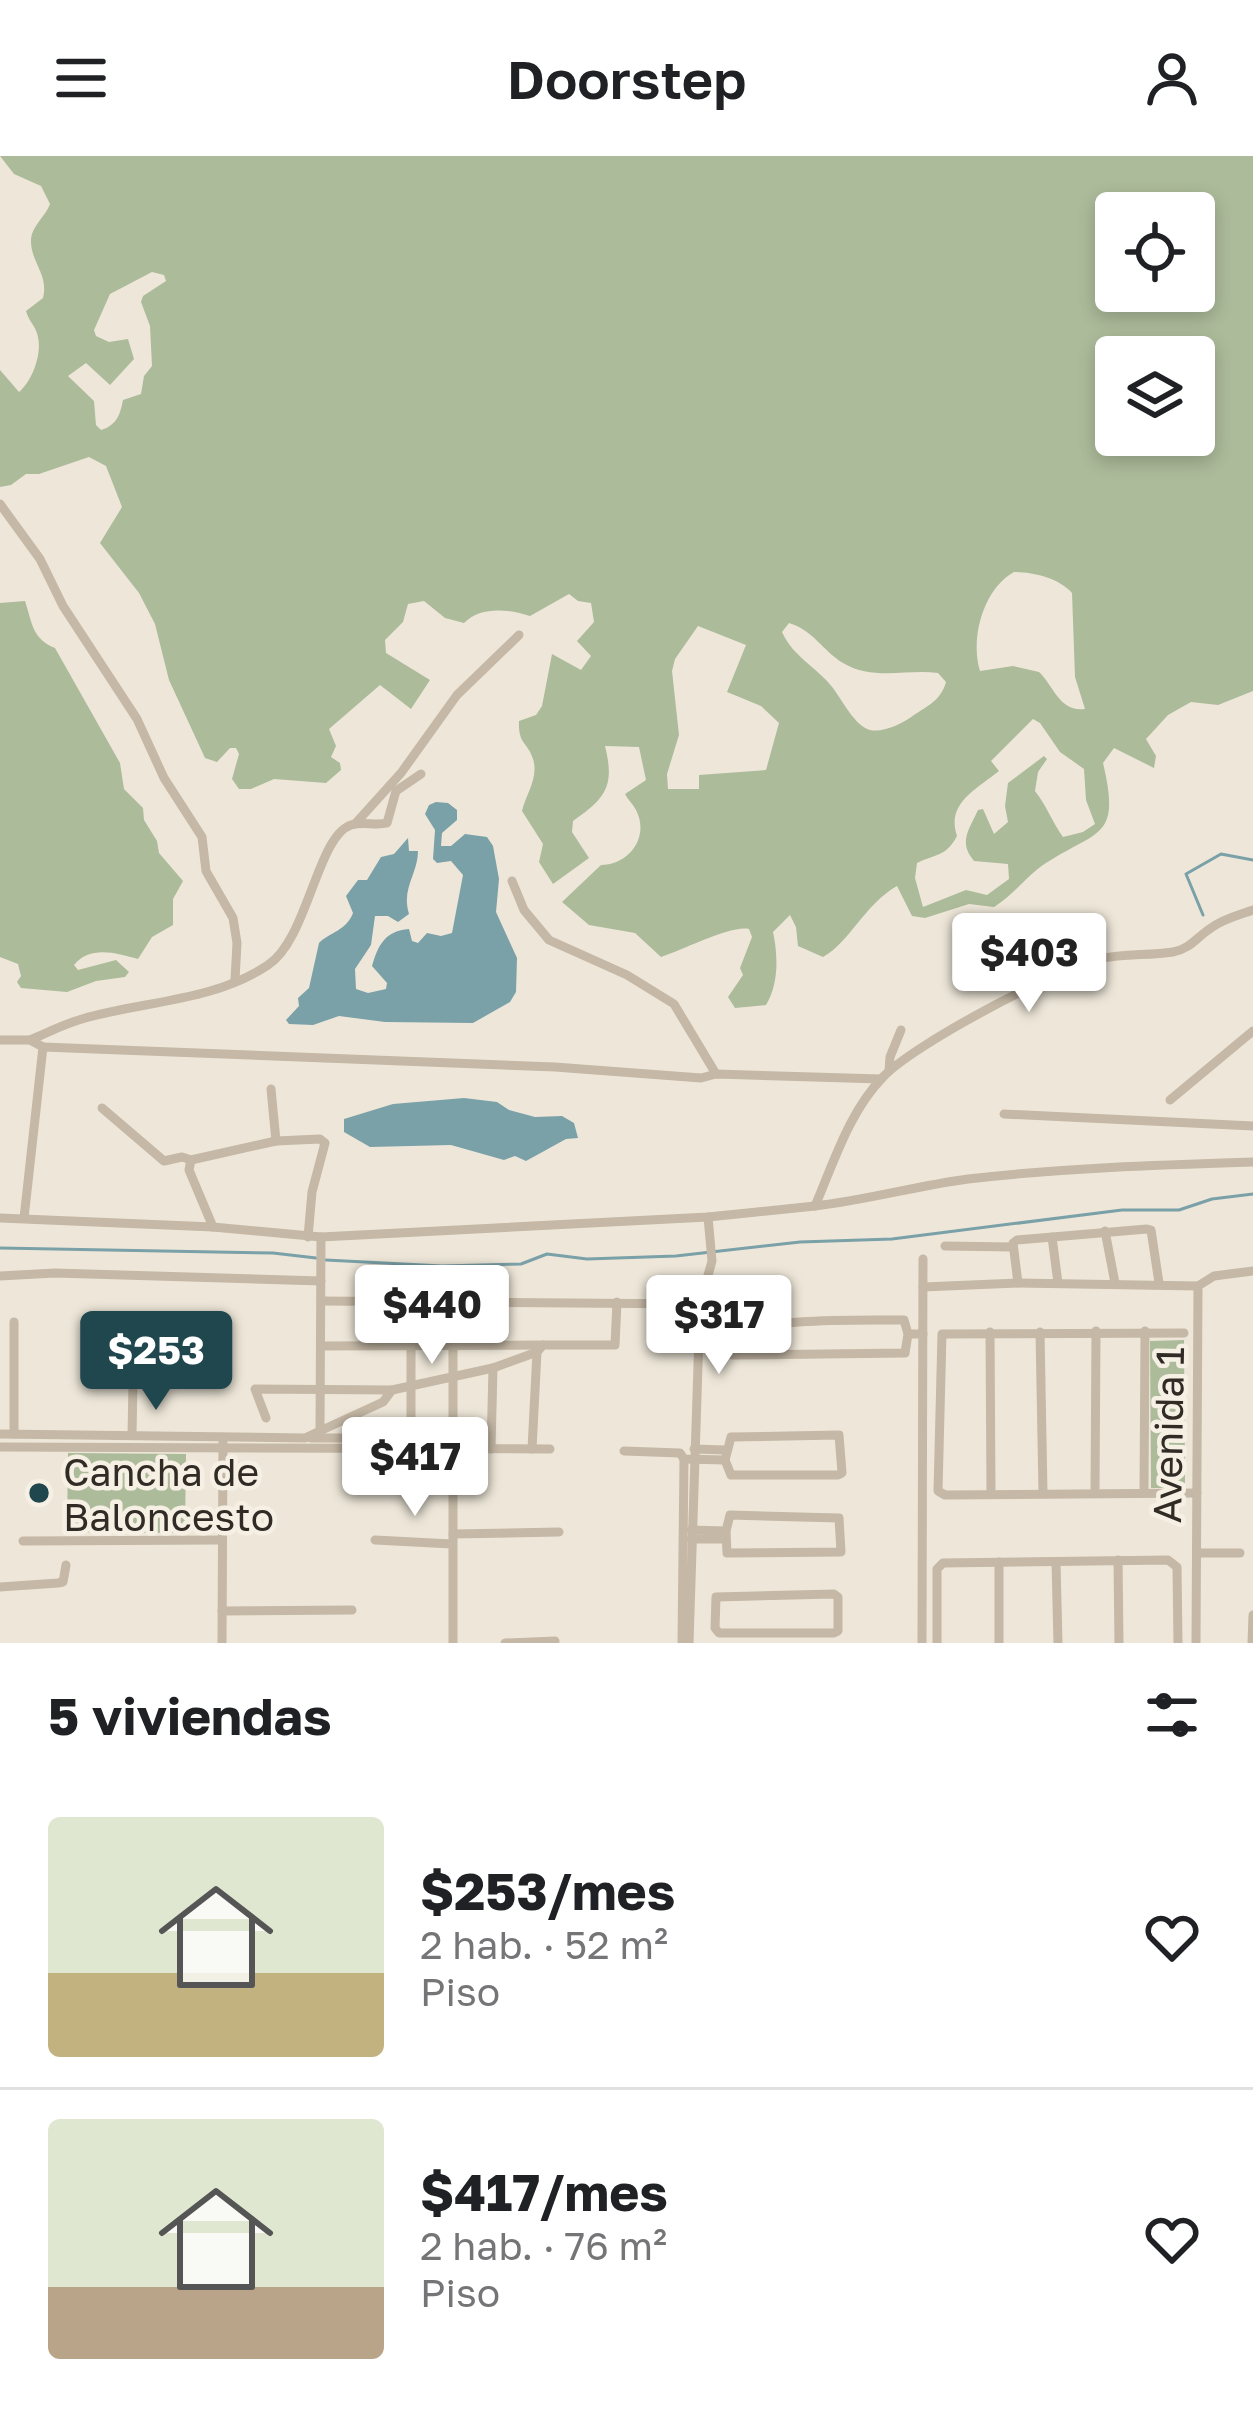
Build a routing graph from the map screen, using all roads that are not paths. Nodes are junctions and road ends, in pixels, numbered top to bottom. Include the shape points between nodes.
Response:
1 (0, 504) edge
2 (518, 635) dead end
3 (421, 774) dead end
4 (355, 824) junction
5 (512, 880) dead end
6 (1253, 910) edge
7 (235, 980) junction
8 (902, 1030) dead end
9 (1253, 1030) edge
10 (0, 1040) edge
11 (30, 1040) junction
12 (43, 1047) junction
13 (716, 1074) junction
14 (885, 1075) junction
15 (853, 1079) junction
16 (271, 1089) dead end
17 (866, 1097) junction
18 (1170, 1100) dead end
19 (102, 1108) dead end
20 (1004, 1114) dead end
21 (1253, 1126) edge
22 (276, 1141) junction
23 (191, 1160) junction
24 (1253, 1162) edge
25 (815, 1206) junction
26 (708, 1217) junction
27 (0, 1218) edge
28 (24, 1218) junction
29 (213, 1227) junction
30 (1105, 1231) junction
31 (308, 1237) junction
32 (1052, 1237) junction
33 (321, 1240) junction
34 (946, 1246) dead end
35 (1013, 1247) junction
36 (923, 1259) dead end
37 (1253, 1270) edge
38 (0, 1276) edge
39 (321, 1278) junction
40 (1018, 1283) junction
41 (1058, 1283) junction
42 (1114, 1283) junction
43 (1159, 1283) junction
44 (1198, 1286) junction
45 (453, 1287) dead end
46 (923, 1287) junction
47 (321, 1300) junction
48 (617, 1302) junction
49 (454, 1303) junction
50 (700, 1304) junction
51 (14, 1322) dead end
52 (134, 1330) dead end
53 (1096, 1331) junction
54 (1145, 1331) junction
55 (990, 1332) junction
56 (1040, 1332) junction
57 (1184, 1333) dead end
58 (908, 1334) junction
59 (923, 1334) junction
60 (411, 1344) junction
61 (453, 1344) junction
62 (321, 1346) junction
63 (698, 1346) junction
64 (721, 1346) junction
65 (540, 1349) junction
66 (493, 1368) junction
67 (453, 1375) junction
68 (410, 1384) junction
69 (320, 1388) junction
70 (392, 1390) junction
71 (368, 1410) junction
72 (266, 1418) dead end
73 (320, 1431) junction
74 (0, 1434) edge
75 (14, 1434) junction
76 (132, 1436) junction
77 (411, 1437) junction
78 (305, 1438) junction
79 (369, 1438) junction
80 (223, 1442) junction
81 (454, 1444) junction
82 (0, 1447) edge
83 (491, 1449) junction
84 (532, 1449) junction
85 (550, 1449) dead end
86 (625, 1451) dead end
87 (725, 1455) junction
88 (690, 1456) junction
89 (992, 1493) junction
90 (1042, 1493) junction
91 (1095, 1493) junction
92 (1144, 1493) junction
93 (1197, 1493) junction
94 (559, 1532) dead end
95 (691, 1535) junction
96 (725, 1535) junction
97 (453, 1539) junction
98 (221, 1540) junction
99 (375, 1540) dead end
100 (23, 1541) dead end
101 (1197, 1553) junction
102 (1240, 1553) dead end
103 (1118, 1560) junction
104 (998, 1562) junction
105 (1056, 1562) junction
106 (65, 1565) dead end
107 (0, 1587) edge
108 (352, 1610) dead end
109 (222, 1611) junction
110 (689, 1614) junction
111 (713, 1614) junction
112 (1253, 1615) edge
113 (555, 1641) edge
114 (222, 1643) edge
115 (453, 1643) edge
116 (505, 1643) edge
117 (685, 1643) edge
118 (922, 1643) edge
119 (937, 1643) edge
120 (999, 1643) edge
121 (1058, 1643) edge
122 (1119, 1643) edge
123 (1178, 1643) edge
124 (1196, 1643) edge
125 (1252, 1643) edge

1 - 7 street via 202,836 206,872 233,918
2 - 4 street via 457,695
3 - 4 street via 396,791 387,823
4 - 7 street via 334,837 286,946 266,967
5 - 13 street via 549,940 674,1004
6 - 14 street via 1174,952 1100,958 1066,970
7 - 11 street via 82,1018
8 - 14 street
9 - 18 street
10 - 11 street
11 - 12 street
12 - 13 street
12 - 28 street
13 - 15 street
14 - 15 street
14 - 17 street
15 - 17 street
16 - 22 street
17 - 25 street
19 - 23 street via 164,1161
20 - 21 street
22 - 23 street
22 - 31 street via 324,1140
23 - 29 street
24 - 25 street via 1028,1173
25 - 26 street
26 - 33 street
26 - 50 street via 712,1261
27 - 28 street
28 - 29 street
29 - 31 street
30 - 32 street
30 - 42 street
30 - 43 street via 1151,1230
31 - 33 street
32 - 35 street via 1016,1240
32 - 41 street
33 - 39 street
34 - 35 street
35 - 40 street
36 - 46 street
37 - 44 street
38 - 39 street
39 - 47 street
40 - 41 street
40 - 46 street
41 - 42 street
42 - 43 street
43 - 44 street
44 - 93 street, Avenida 1
45 - 49 street
46 - 59 street
47 - 49 street
47 - 62 street
48 - 49 street
48 - 50 street
48 - 65 street via 613,1346
49 - 61 street
50 - 63 street
51 - 75 street
52 - 76 street
53 - 54 street
53 - 56 street
53 - 91 street
54 - 57 street
54 - 92 street
55 - 56 street
55 - 89 street
55 - 89 street via 940,1337 938,1491
56 - 90 street
58 - 59 street
58 - 64 street via 905,1353 732,1355
58 - 64 street via 904,1319 765,1326 730,1334
59 - 118 street
60 - 61 street
60 - 62 street
60 - 68 street
61 - 65 street
61 - 67 street
62 - 69 street
63 - 64 street
63 - 88 street
65 - 66 street
65 - 84 street
66 - 67 street
66 - 83 street
67 - 68 street
67 - 81 street
68 - 70 street
68 - 77 street
69 - 70 street
69 - 72 street via 255,1388
69 - 73 street
70 - 71 street
71 - 73 street
71 - 79 street
73 - 78 street
74 - 75 street
75 - 76 street
76 - 80 street
77 - 79 street
77 - 81 street
78 - 79 street
78 - 80 street
80 - 81 street
80 - 82 street
80 - 98 street
81 - 83 street
81 - 97 street
83 - 84 street
84 - 85 street
86 - 88 street
87 - 87 street via 731,1475 842,1473 842,1437 731,1437
87 - 88 street
88 - 95 street
88 - 117 street
89 - 90 street
90 - 91 street
91 - 92 street
92 - 93 street
93 - 101 street, Avenida 1
94 - 97 street
95 - 96 street
95 - 110 street
96 - 96 street via 727,1553 837,1554 842,1525 834,1517 730,1516
97 - 99 street
97 - 115 street
98 - 100 street
98 - 109 street
101 - 102 street
101 - 124 street, Avenida 1
103 - 105 street
103 - 122 street
103 - 123 street via 1176,1563
104 - 105 street
104 - 119 street via 939,1564
104 - 120 street
105 - 121 street
106 - 107 street via 63,1582
108 - 109 street
109 - 114 street
110 - 111 street
110 - 117 street
111 - 111 street via 716,1597 838,1597 838,1631 719,1633
112 - 125 street
113 - 116 street

